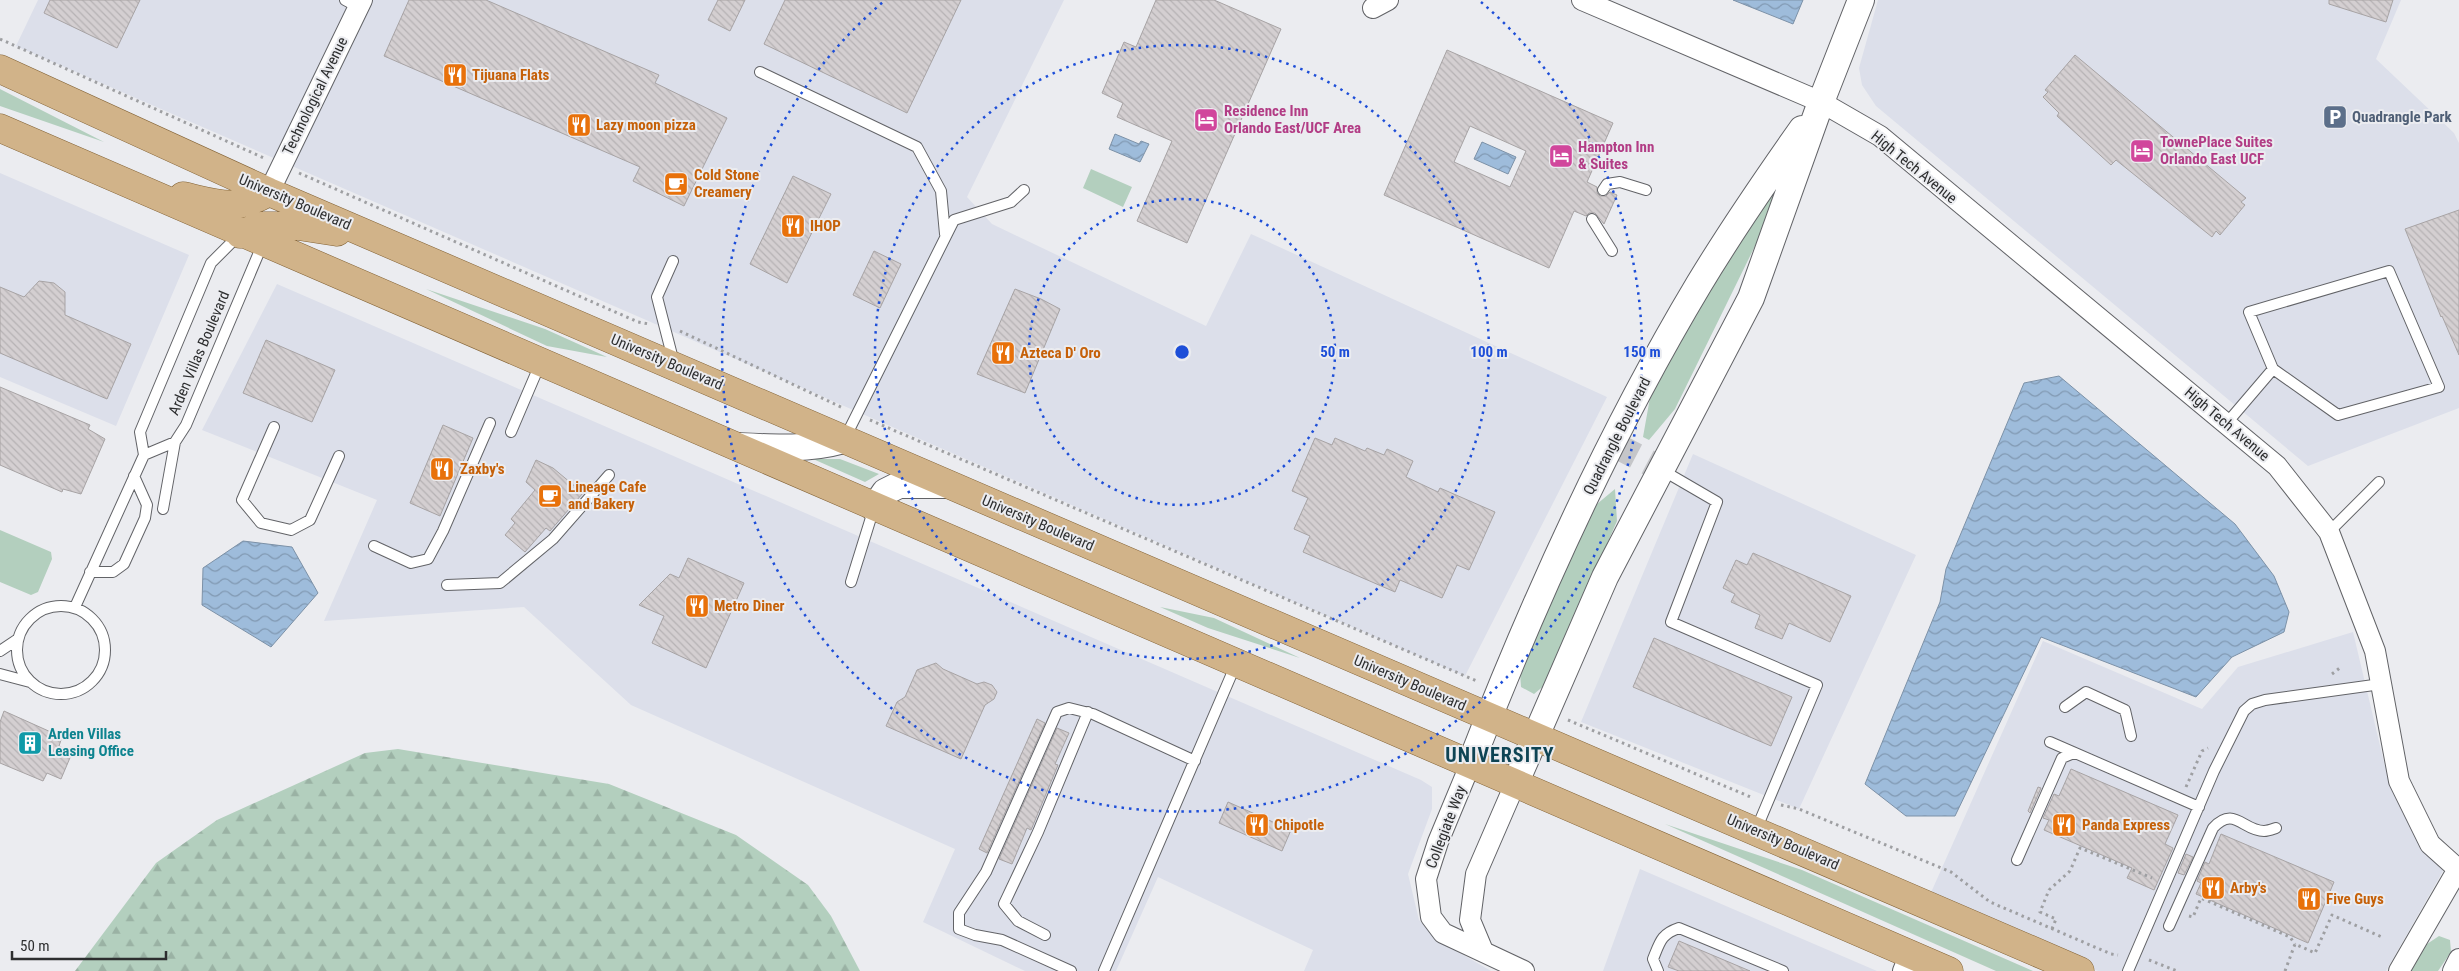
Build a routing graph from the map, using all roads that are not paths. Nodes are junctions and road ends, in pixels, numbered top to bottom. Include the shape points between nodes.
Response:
1 (1582, 0) edge
2 (1861, 0) edge
3 (355, 2) edge
4 (0, 69) edge
5 (760, 72) dead end
6 (1821, 102) junction
7 (1, 131) edge
8 (125, 184) junction
9 (1024, 190) dead end
10 (1603, 190) dead end
11 (1646, 190) dead end
12 (269, 192) junction
13 (1592, 219) dead end
14 (945, 234) junction
15 (375, 237) junction
16 (252, 239) junction
17 (1612, 251) dead end
18 (673, 262) dead end
19 (541, 363) junction
20 (674, 365) junction
21 (2273, 369) junction
22 (490, 423) dead end
23 (2226, 424) junction
24 (274, 427) dead end
25 (511, 432) dead end
26 (844, 440) junction
27 (175, 442) junction
28 (729, 445) junction
29 (144, 455) junction
30 (339, 456) dead end
31 (1661, 469) junction
32 (134, 476) junction
33 (609, 476) dead end
34 (2379, 482) dead end
35 (950, 485) junction
36 (874, 508) junction
37 (162, 509) dead end
38 (2329, 532) junction
39 (374, 546) dead end
40 (90, 572) junction
41 (852, 582) dead end
42 (447, 585) dead end
43 (75, 607) junction
44 (18, 639) junction
45 (0, 651) edge
46 (1236, 664) junction
47 (0, 674) edge
48 (30, 682) junction
49 (2381, 684) junction
50 (2065, 707) dead end
51 (1088, 712) junction
52 (1488, 717) junction
53 (2132, 736) dead end
54 (1537, 737) junction
55 (2050, 742) dead end
56 (2074, 753) junction
57 (1194, 761) junction
58 (1470, 765) junction
59 (1515, 784) junction
60 (2199, 807) junction
61 (2276, 828) dead end
62 (1756, 831) junction
63 (2017, 860) dead end
64 (2458, 870) edge
65 (2169, 926) dead end
66 (1046, 935) dead end
67 (1483, 951) junction
68 (2459, 959) edge
69 (1906, 963) edge
70 (1071, 971) edge
71 (1104, 971) edge
72 (1524, 971) edge
73 (1658, 971) edge
74 (1783, 971) edge
75 (1949, 971) edge
76 (2080, 971) edge
77 (2128, 971) edge
78 (2398, 971) edge
79 (2453, 971) edge

1 - 6 street, High Tech Avenue
2 - 6 street, Quadrangle Boulevard
3 - 12 street, Technological Avenue
4 - 12 main road, University Boulevard
5 - 14 lane via 917,146 941,191
6 - 23 street, High Tech Avenue via 1880,136
6 - 31 street, Quadrangle Boulevard via 1750,298
6 - 52 street, Quadrangle Boulevard via 1750,203 1699,284 1648,375 1556,557
7 - 8 main road
8 - 12 main road via 230,206 254,201
8 - 16 main road
9 - 14 lane via 1011,202 954,220
10 - 11 lane via 1607,184 1620,182
12 - 15 main road, University Boulevard
13 - 17 lane
14 - 26 lane
15 - 16 main road via 298,226 262,226
15 - 20 main road, University Boulevard
16 - 19 main road
16 - 27 lane, Arden Villas Boulevard via 186,425
16 - 29 lane, Arden Villas Boulevard via 211,263 140,432
18 - 20 lane via 657,297
19 - 25 lane
19 - 28 main road
20 - 26 main road, University Boulevard
21 - 21 lane via 2249,312 2389,270 2439,387 2338,415
21 - 23 lane
22 - 39 lane via 428,560 412,563
23 - 38 street, High Tech Avenue via 2277,466
24 - 30 lane via 242,500 261,523 291,530 310,520
26 - 28 street via 795,449
26 - 35 main road, University Boulevard
27 - 29 lane
27 - 37 lane
28 - 36 main road
29 - 32 lane
31 - 54 street, Quadrangle Boulevard via 1605,577
31 - 62 lane via 1717,502 1671,622 1818,686
32 - 40 lane
32 - 40 lane via 146,505 145,518 124,564 113,572
33 - 42 lane via 554,539 500,583
34 - 38 lane
35 - 36 street via 899,485 884,492
35 - 52 main road, University Boulevard
36 - 41 lane
36 - 46 main road
38 - 49 street, High Tech Avenue via 2375,651
40 - 43 lane
43 - 44 lane via 44,609 23,626
43 - 48 lane via 90,615 103,635 106,650 103,665 84,688 70,693 56,694
44 - 45 lane
44 - 48 lane via 18,662
46 - 57 lane
46 - 58 main road
47 - 48 lane
49 - 60 lane via 2274,698 2252,704 2235,726
49 - 64 street, High Tech Avenue via 2399,782 2430,844
50 - 53 lane via 2086,692 2125,710
51 - 57 lane
51 - 66 lane via 1004,904 1018,921
51 - 70 lane via 1069,708 1057,712 986,872 959,913 959,929 1002,940
52 - 54 main road, University Boulevard
52 - 58 street, Quadrangle Boulevard
54 - 59 street, Quadrangle Boulevard
54 - 62 main road, University Boulevard
55 - 56 lane
56 - 60 lane
56 - 63 lane via 2062,758
57 - 71 lane
58 - 59 main road
58 - 67 street, Collegiate Way via 1426,879 1431,916 1443,933
59 - 67 street via 1476,874 1470,920
59 - 69 main road
60 - 77 lane
61 - 65 lane via 2264,831 2231,818 2220,820 2213,828
62 - 76 main road, University Boulevard
64 - 78 street
67 - 72 street, Collegiate Way
68 - 79 street
69 - 75 main road
73 - 74 lane via 1653,959 1660,941 1667,932 1679,928

